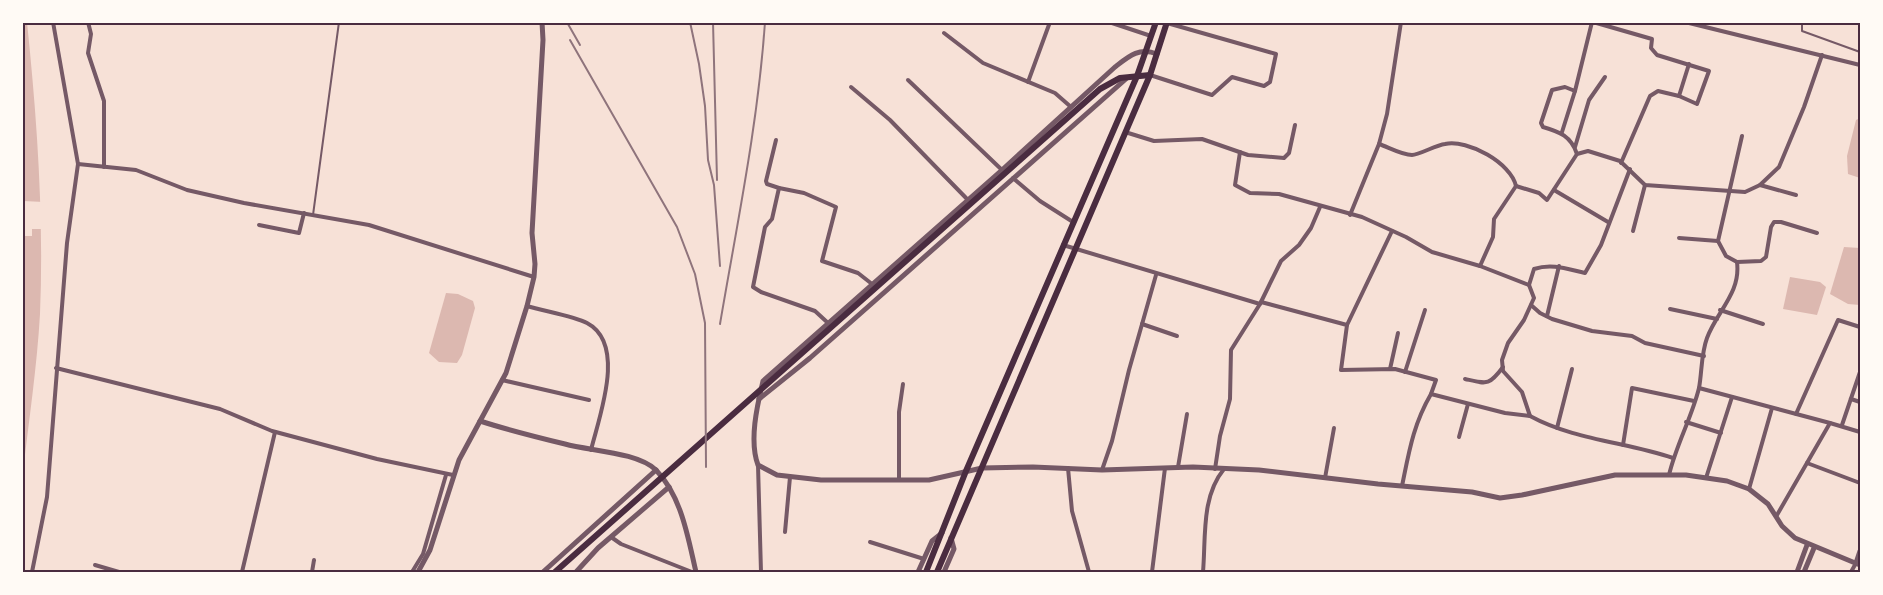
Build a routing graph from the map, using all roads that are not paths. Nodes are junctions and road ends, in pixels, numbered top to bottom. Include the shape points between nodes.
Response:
1 (53, 22) edge
2 (88, 22) edge
3 (338, 22) edge
4 (542, 22) edge
5 (1050, 22) edge
6 (1109, 22) edge
7 (1156, 22) edge
8 (1401, 22) edge
9 (1593, 22) edge
10 (1686, 22) edge
11 (1802, 22) edge
12 (1167, 23) edge
13 (944, 33) dead end
14 (1151, 36) junction
15 (1147, 50) junction
16 (1860, 52) edge
17 (1157, 54) junction
18 (1822, 55) junction
19 (1689, 64) junction
20 (1860, 65) edge
21 (1150, 75) junction
22 (1137, 76) junction
23 (1127, 77) junction
24 (1605, 77) dead end
25 (908, 80) dead end
26 (1028, 82) junction
27 (852, 87) dead end
28 (1575, 91) junction
29 (1679, 96) junction
30 (1071, 108) junction
31 (1295, 125) dead end
32 (1125, 132) junction
33 (1562, 132) junction
34 (1742, 136) dead end
35 (776, 140) dead end
36 (1379, 144) junction
37 (1575, 147) junction
38 (1240, 152) junction
39 (1577, 154) junction
40 (1621, 163) junction
41 (78, 164) junction
42 (104, 167) junction
43 (1630, 169) junction
44 (1002, 170) junction
45 (1013, 178) junction
46 (1645, 184) junction
47 (1760, 185) junction
48 (1516, 186) junction
49 (779, 188) junction
50 (1554, 190) junction
51 (1730, 191) junction
52 (1796, 195) dead end
53 (968, 200) junction
54 (1320, 208) junction
55 (304, 213) junction
56 (313, 215) junction
57 (1350, 215) junction
58 (1074, 222) junction
59 (1608, 222) junction
60 (259, 225) dead end
61 (1392, 231) junction
62 (1633, 231) dead end
63 (1817, 234) dead end
64 (1679, 238) dead end
65 (1718, 241) junction
66 (1064, 245) junction
67 (1075, 250) junction
68 (1737, 262) junction
69 (1480, 266) junction
70 (1559, 266) junction
71 (1156, 275) junction
72 (534, 277) junction
73 (872, 284) junction
74 (1529, 285) junction
75 (1261, 303) junction
76 (1531, 305) junction
77 (527, 306) junction
78 (1670, 309) dead end
79 (1424, 310) dead end
80 (1720, 310) junction
81 (1547, 316) junction
82 (1717, 319) junction
83 (828, 323) junction
84 (1142, 324) junction
85 (1763, 324) dead end
86 (1347, 325) junction
87 (1860, 327) edge
88 (1398, 333) dead end
89 (1177, 336) dead end
90 (1704, 356) junction
91 (1503, 367) junction
92 (56, 368) junction
93 (1390, 369) junction
94 (1572, 369) dead end
95 (1406, 372) junction
96 (1860, 372) edge
97 (1465, 379) dead end
98 (502, 380) junction
99 (902, 384) dead end
100 (1699, 388) junction
101 (1431, 394) junction
102 (1732, 397) junction
103 (758, 399) junction
104 (1851, 399) junction
105 (589, 400) dead end
106 (1694, 401) junction
107 (1860, 402) edge
108 (1468, 404) junction
109 (1772, 408) junction
110 (1188, 414) dead end
111 (1796, 414) junction
112 (1530, 416) junction
113 (480, 421) junction
114 (1686, 422) junction
115 (1830, 423) junction
116 (1842, 425) junction
117 (1334, 428) dead end
118 (1557, 428) junction
119 (275, 432) junction
120 (1860, 432) edge
121 (1721, 433) junction
122 (1459, 437) dead end
123 (1623, 445) junction
124 (591, 450) junction
125 (1673, 458) junction
126 (1807, 463) junction
127 (758, 465) junction
128 (1178, 467) junction
129 (982, 468) junction
130 (1068, 468) junction
131 (1165, 468) junction
132 (1215, 468) junction
133 (1224, 468) junction
134 (656, 470) junction
135 (1102, 470) junction
136 (966, 472) junction
137 (446, 475) junction
138 (453, 475) junction
139 (1669, 475) junction
140 (790, 477) junction
141 (1325, 478) junction
142 (1706, 478) junction
143 (899, 480) junction
144 (1860, 483) edge
145 (1402, 486) junction
146 (669, 487) junction
147 (1749, 489) junction
148 (1776, 515) junction
149 (785, 532) dead end
150 (942, 533) junction
151 (611, 537) junction
152 (951, 538) junction
153 (870, 542) dead end
154 (1807, 545) junction
155 (1814, 548) junction
156 (1860, 551) edge
157 (924, 559) junction
158 (314, 560) dead end
159 (1858, 564) edge
160 (95, 565) dead end
161 (32, 572) edge
162 (119, 572) edge
163 (242, 572) edge
164 (312, 572) edge
165 (412, 572) edge
166 (418, 572) edge
167 (543, 572) edge
168 (554, 572) edge
169 (577, 572) edge
170 (694, 572) edge
171 (761, 572) edge
172 (918, 572) edge
173 (926, 572) edge
174 (937, 572) edge
175 (944, 572) edge
176 (1089, 572) edge
177 (1152, 572) edge
178 (1204, 572) edge
179 (1797, 572) edge
180 (1804, 572) edge
181 (1851, 572) edge

1 - 41 street
2 - 42 street via 91,34 88,53 104,101
3 - 56 lane
4 - 72 street via 532,233
5 - 26 street
6 - 14 street
7 - 14 main road
8 - 36 street
9 - 19 street via 1652,39 1652,48 1657,55
9 - 28 street
10 - 18 street
11 - 16 lane via 1802,31
12 - 17 main road
12 - 21 street via 1276,54 1270,82 1264,86 1232,77 1212,95
13 - 26 street via 983,63
14 - 15 main road
15 - 17 street
15 - 22 main road
15 - 30 street via 1134,53 1121,62
17 - 21 main road
18 - 20 street
18 - 47 street via 1788,150 1779,168
19 - 29 street
19 - 29 street via 1709,71 1697,104
21 - 22 main road
21 - 32 main road
22 - 23 main road
22 - 58 main road
23 - 45 street
23 - 168 main road via 1109,83
24 - 37 street via 1588,100
25 - 44 street
26 - 30 street via 1055,93
27 - 53 street via 890,120
28 - 33 street
28 - 33 street via 1565,87 1552,90 1541,123 1543,127
29 - 40 street via 1658,91 1650,96
30 - 44 street
31 - 38 street via 1289,153 1284,158
32 - 38 street via 1154,141 1202,139
32 - 67 main road
33 - 37 street
34 - 51 street
35 - 49 street via 766,180 767,184
36 - 48 street via 1413,155 1447,143 1468,146 1484,152 1504,167
36 - 57 street
37 - 39 street
38 - 54 street via 1235,178 1238,188 1250,193 1279,194
39 - 40 street via 1588,151
39 - 50 street
40 - 43 street
41 - 42 street
41 - 92 street
42 - 55 street via 136,170 187,190 244,204
43 - 46 street
43 - 59 street
44 - 53 street
45 - 58 street via 1040,201
45 - 103 street via 810,358
46 - 51 street
46 - 62 street
47 - 51 street via 1745,192
47 - 52 street
48 - 50 street via 1539,193 1547,200
48 - 69 street via 1494,219 1493,237
49 - 73 street via 804,193 836,207 822,262 854,271
49 - 83 street via 772,219 765,227 753,287 815,310
50 - 59 street
51 - 65 street
53 - 73 street
54 - 57 street
54 - 75 street via 1300,245 1281,261
55 - 56 street
55 - 60 street via 299,233
56 - 72 street via 369,225
57 - 61 street
58 - 66 main road
59 - 70 street via 1601,245 1586,274
61 - 69 street via 1432,252
61 - 86 street
63 - 68 street via 1774,222 1766,257 1761,261
64 - 65 street
65 - 68 street via 1726,256
66 - 67 street
66 - 136 main road
67 - 71 street
67 - 129 main road
68 - 80 street via 1736,287
69 - 74 street
70 - 74 street via 1534,269
70 - 81 street
71 - 75 street
71 - 84 street
72 - 77 street
73 - 83 street
74 - 76 street via 1534,298
75 - 86 street
75 - 132 street via 1231,350 1230,399
76 - 81 street
76 - 91 street via 1508,343
77 - 98 street
77 - 124 street via 587,323 599,334 607,352 609,374
78 - 82 street
79 - 95 street
80 - 82 street
80 - 85 street
81 - 90 street via 1592,331 1632,336
82 - 90 street via 1707,339
83 - 103 street via 763,382
84 - 89 street
84 - 135 street
86 - 93 street via 1341,370
87 - 111 street via 1838,320
88 - 93 street
90 - 100 street
91 - 97 street via 1488,383
91 - 112 street via 1522,392
92 - 119 street via 220,409
92 - 161 street via 47,497
93 - 95 street
94 - 118 street
95 - 101 street via 1436,380
96 - 104 street
98 - 105 street
98 - 113 street
99 - 143 street
100 - 102 street
100 - 106 street
101 - 108 street
101 - 145 street via 1418,416
102 - 109 street
102 - 121 street
103 - 127 street via 754,453
104 - 107 street
104 - 116 street
106 - 114 street
106 - 123 street via 1632,388
108 - 112 street
108 - 122 street
109 - 111 street
109 - 147 street
110 - 128 street
111 - 115 street
112 - 118 street
113 - 124 street
113 - 138 street
114 - 121 street
114 - 125 street
115 - 116 street
115 - 126 street
116 - 120 street
117 - 141 street
118 - 123 street
119 - 137 street
119 - 163 street
121 - 142 street
123 - 125 street
124 - 134 street via 643,461
125 - 139 street
126 - 144 street
126 - 148 street
127 - 140 street via 777,475
127 - 171 street
128 - 131 street
128 - 132 street
129 - 130 street
129 - 136 street
129 - 152 main road
130 - 135 street
130 - 176 street via 1072,511
131 - 135 street
131 - 177 street
132 - 133 street
133 - 141 street
133 - 178 street via 1211,490 1206,516
134 - 146 street
134 - 167 street
136 - 143 street via 929,480
136 - 150 main road
137 - 138 street
137 - 165 street via 423,554
138 - 166 street via 430,550
139 - 142 street
139 - 145 street via 1615,475 1500,498 1472,492
140 - 143 street
140 - 149 street
141 - 145 street
142 - 147 street
146 - 151 street
146 - 170 street via 686,530
147 - 148 street
148 - 154 street via 1782,526
150 - 157 street via 932,540
150 - 173 main road
151 - 169 street
151 - 170 street via 621,544
152 - 174 main road
152 - 175 street via 954,549
153 - 157 street
154 - 155 street
154 - 179 street
155 - 159 street
155 - 180 street
156 - 159 street
157 - 172 street
158 - 164 street
159 - 181 street
160 - 162 street

